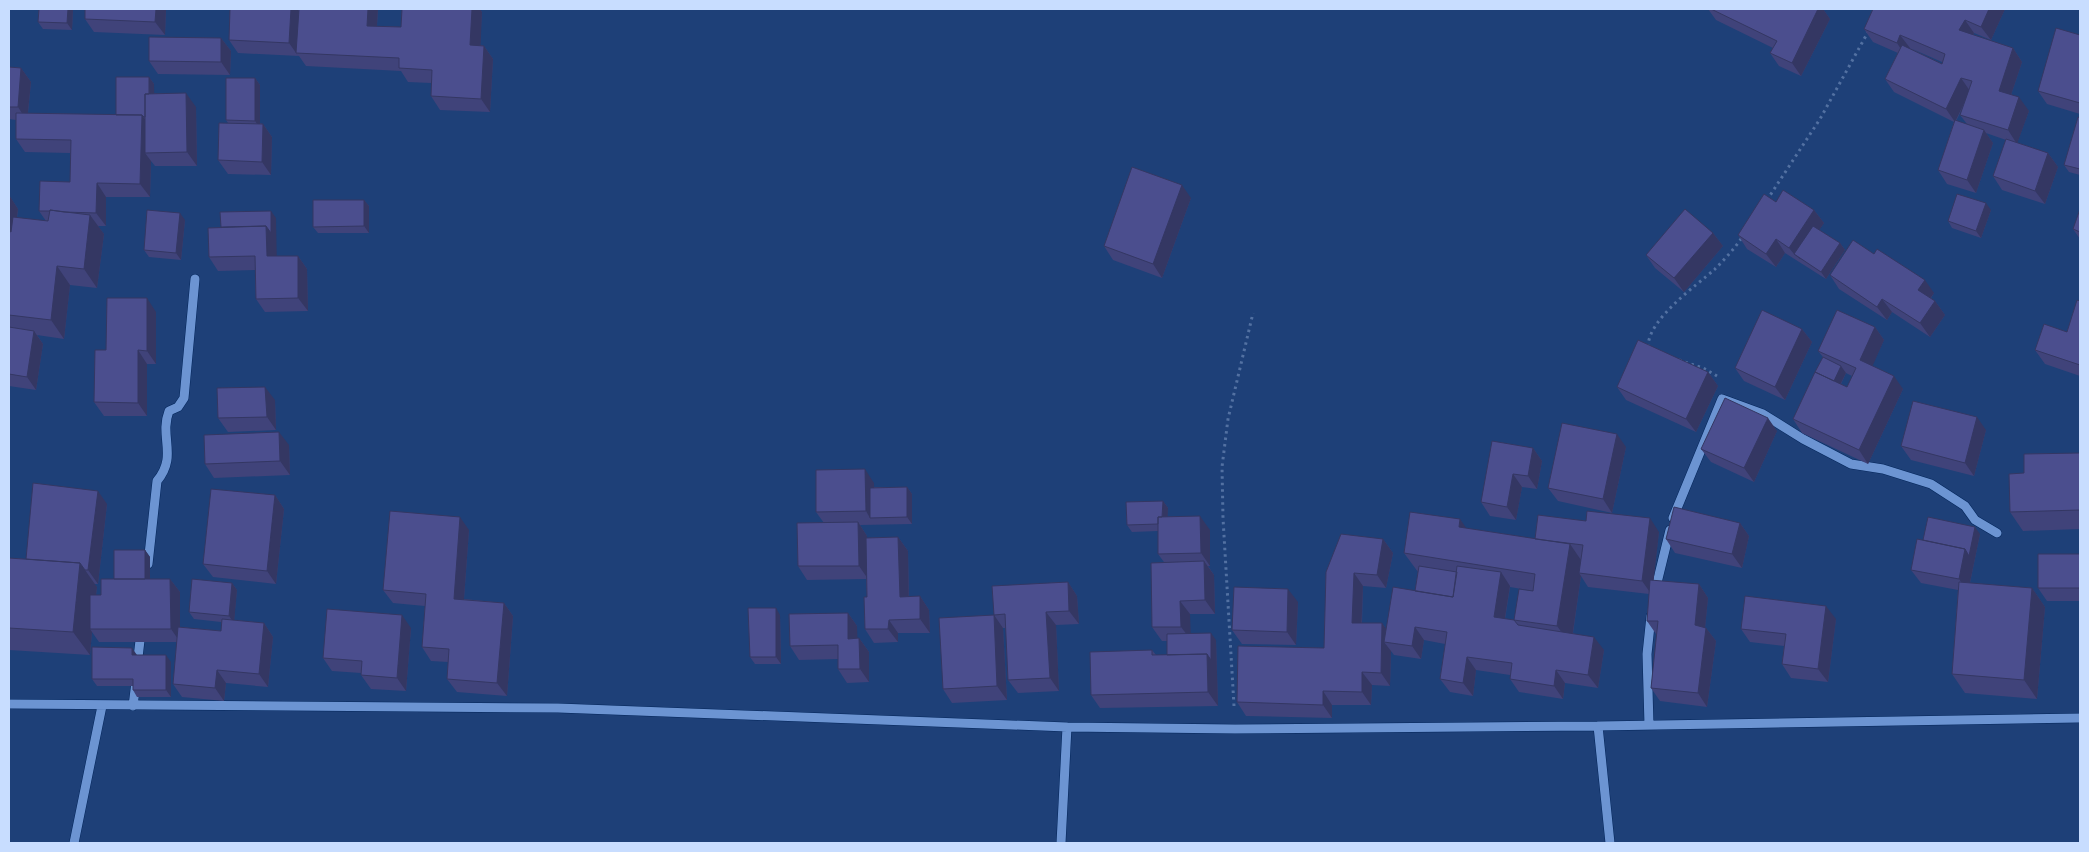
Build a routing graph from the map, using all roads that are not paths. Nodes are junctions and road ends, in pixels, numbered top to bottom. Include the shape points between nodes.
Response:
1 (195, 279) dead end
2 (1997, 534) dead end
3 (146, 577) edge
4 (1654, 598) edge
5 (1652, 607) edge
6 (141, 627) edge
7 (9, 704) edge
8 (102, 706) junction
9 (133, 706) junction
10 (2080, 718) edge
11 (1649, 725) junction
12 (1598, 726) junction
13 (1067, 727) junction
14 (74, 843) edge
15 (1061, 843) edge
16 (1610, 843) edge

1 - 3 street via 184,398 178,407 169,411 166,420 168,459 165,472 157,481
2 - 4 street via 1975,520 1965,506 1931,484 1883,469 1851,464 1763,414 1722,399 1674,514
5 - 11 street via 1647,654
6 - 9 street
7 - 8 street
8 - 9 street
8 - 14 street
9 - 13 street via 558,708
10 - 11 street
11 - 12 street
12 - 13 street
12 - 16 street
13 - 15 street

